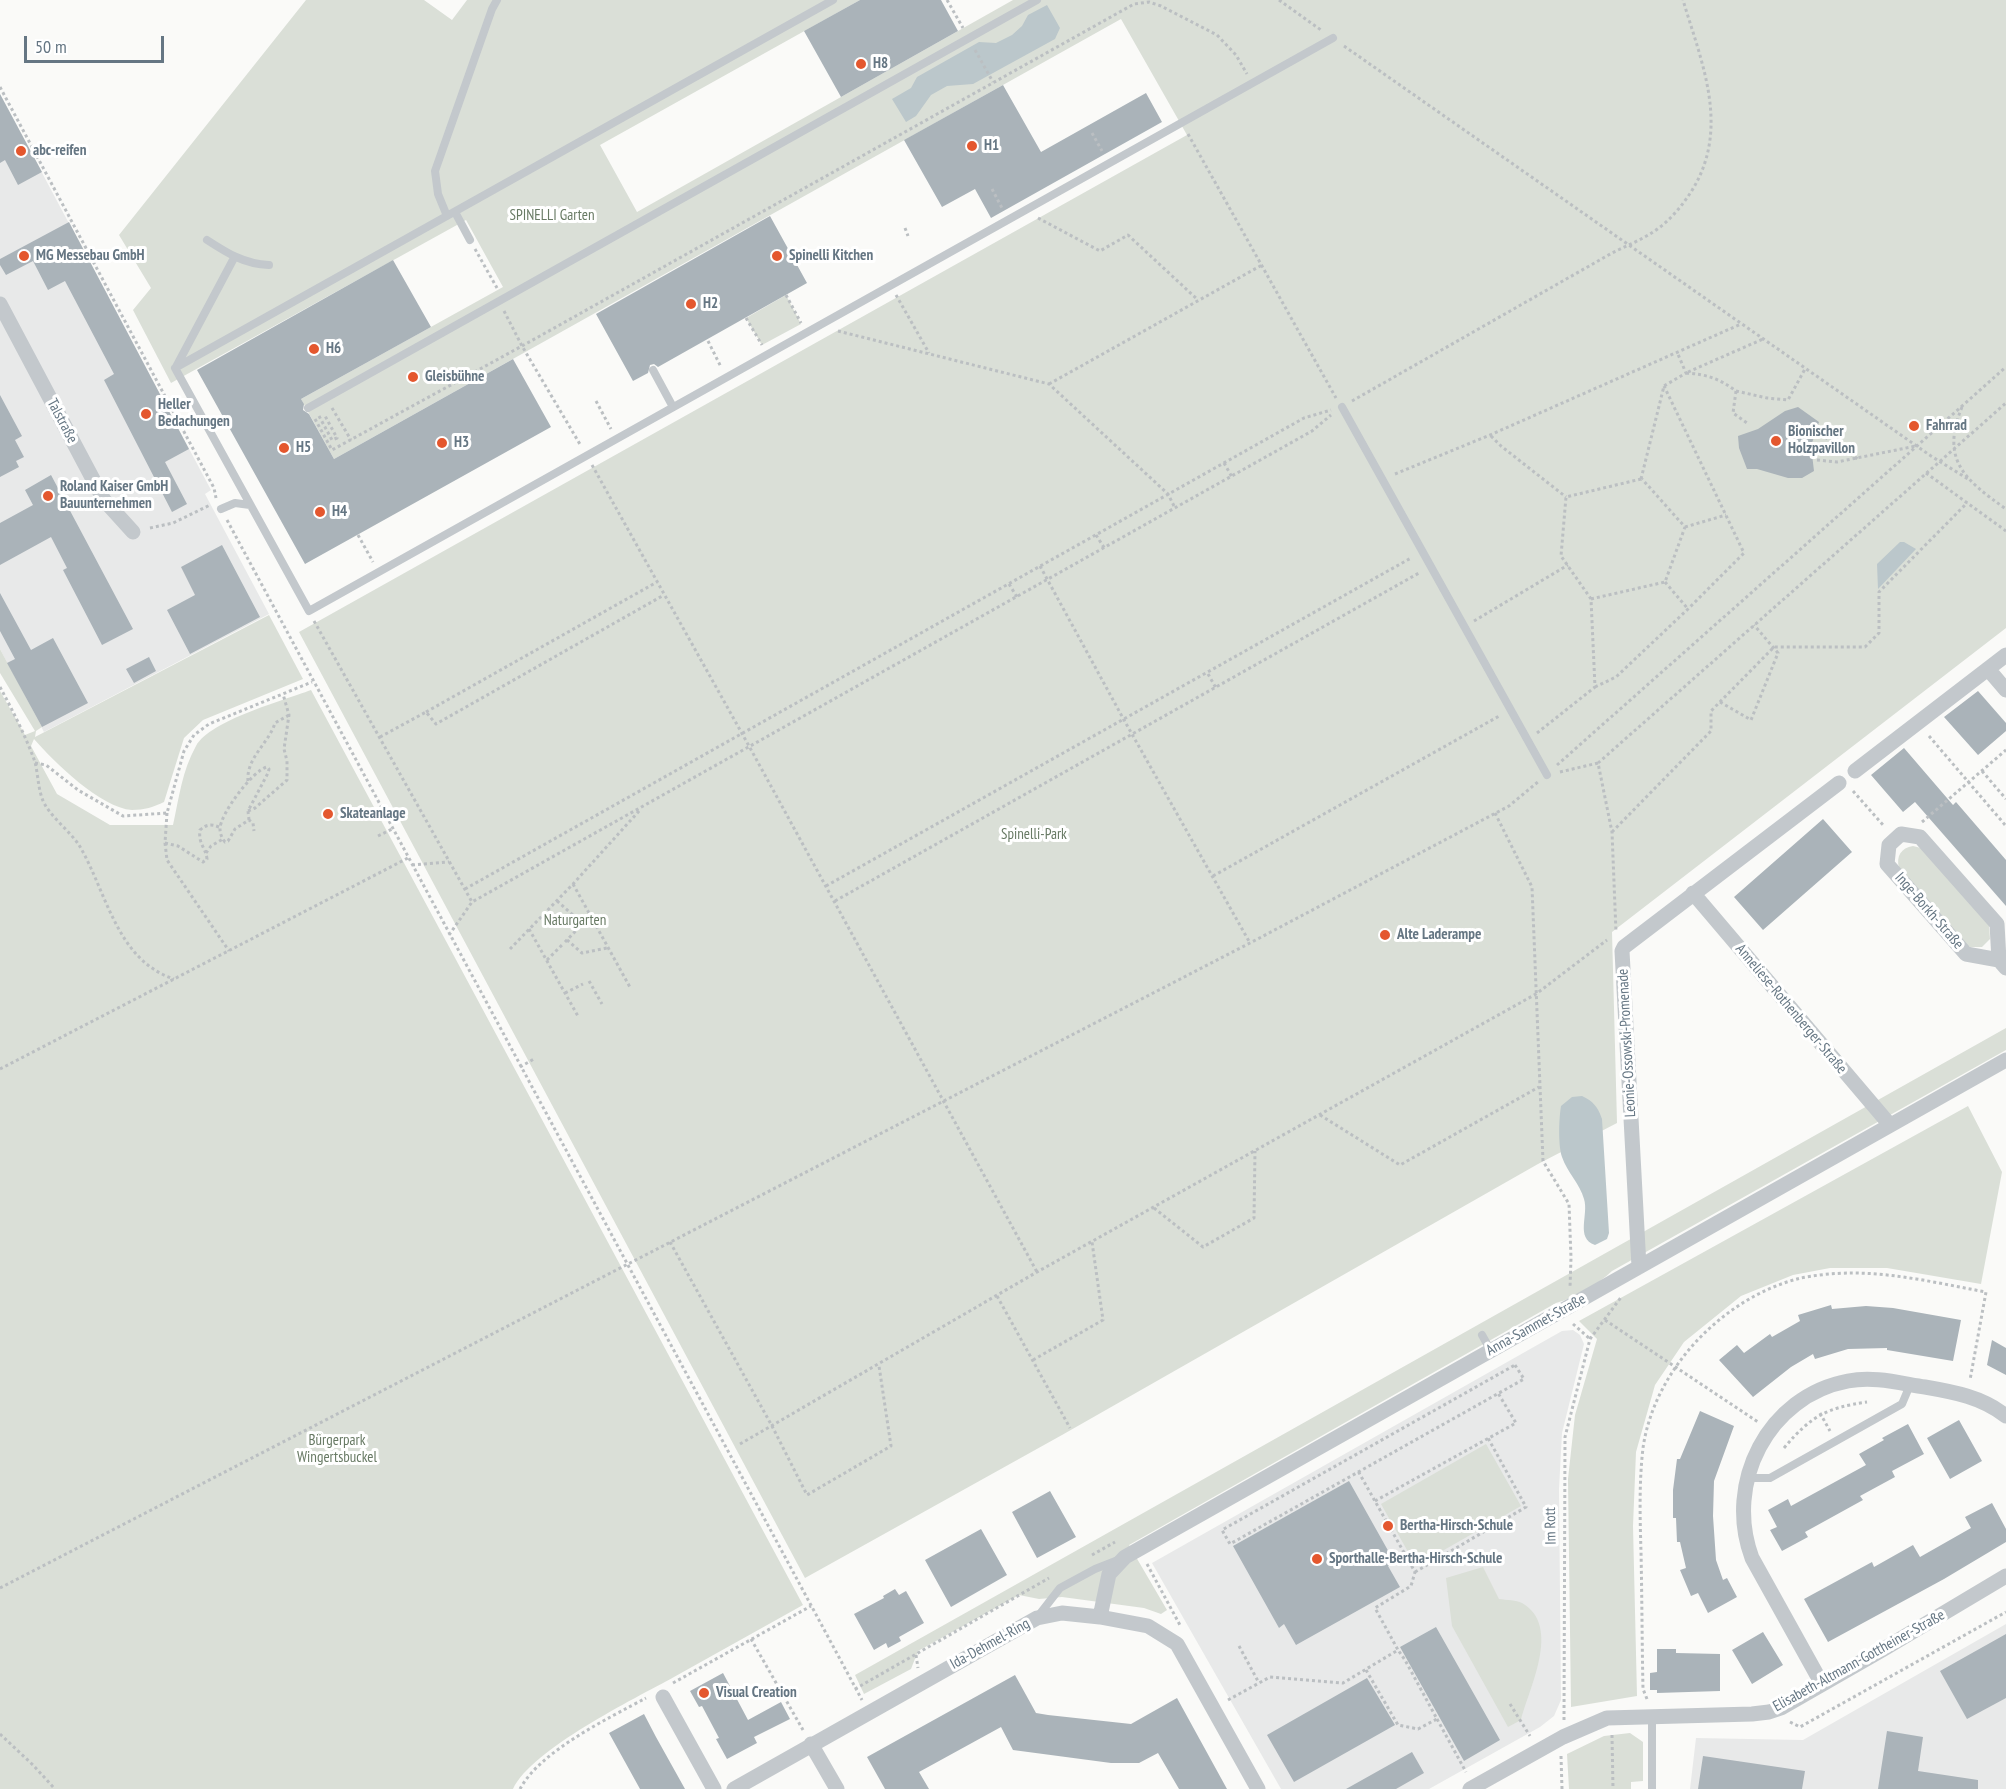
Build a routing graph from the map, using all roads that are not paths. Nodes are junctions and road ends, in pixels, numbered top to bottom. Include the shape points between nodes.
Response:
1 (497, 0) edge
2 (833, 0) edge
3 (1037, 0) edge
4 (1333, 38) road end
5 (451, 214) junction
6 (207, 240) dead end
7 (470, 240) road end
8 (234, 258) junction
9 (269, 265) dead end
10 (0, 304) edge
11 (175, 368) junction
12 (652, 370) dead end
13 (673, 407) junction
14 (1342, 407) road end
15 (308, 408) dead end
16 (219, 505) road end
17 (250, 505) junction
18 (133, 532) road end
19 (2006, 655) edge
20 (1988, 669) junction
21 (2006, 690) edge
22 (1855, 771) dead end
23 (1547, 775) road end
24 (1845, 786) road end
25 (1693, 893) junction
26 (2003, 964) edge
27 (2006, 1060) edge
28 (1890, 1125) junction
29 (1639, 1267) junction
30 (1482, 1335) dead end
31 (1491, 1351) junction
32 (1910, 1385) junction
33 (2006, 1416) edge
34 (1748, 1478) junction
35 (1125, 1557) junction
36 (2006, 1576) edge
37 (1100, 1617) junction
38 (1037, 1618) junction
39 (1822, 1684) junction
40 (663, 1697) dead end
41 (1652, 1715) junction
42 (811, 1744) junction
43 (714, 1789) edge
44 (734, 1789) edge
45 (837, 1789) edge
46 (1258, 1789) edge
47 (1470, 1789) edge
48 (1652, 1789) edge

1 - 5 lane via 435,171 438,195
2 - 5 lane
3 - 15 lane
4 - 13 lane
5 - 7 lane
5 - 11 lane
6 - 8 lane
8 - 9 lane
8 - 11 lane
10 - 18 street, Talstraße via 104,500
11 - 17 lane
12 - 13 lane
13 - 17 lane via 309,610
14 - 23 lane
16 - 17 lane
19 - 20 street
20 - 21 street
20 - 22 street
24 - 25 street, Leonie-Ossowski-Promenade
25 - 28 street, Anneliese-Rothenberger-Straße
25 - 29 street, Leonie-Ossowski-Promenade via 1622,951
26 - 26 street, Inge-Borkh-Straße via 1997,924 1920,837 1901,834 1889,845 1887,864 1966,954
27 - 28 street, Anna-Sammet-Straße
28 - 29 street, Anna-Sammet-Straße
29 - 31 street, Anna-Sammet-Straße
30 - 31 lane
31 - 35 street, Anna-Sammet-Straße
32 - 33 street via 1967,1396 1990,1404
32 - 34 lane via 1902,1404 1770,1478
32 - 34 street via 1860,1379 1810,1393 1769,1430
34 - 39 street via 1745,1516 1749,1548
35 - 37 street, Anna-Sammet-Straße via 1109,1574
35 - 38 lane via 1060,1588
36 - 39 street, Elisabeth-Altmann-Gottheiner-Straße
37 - 38 street, Ida-Dehmel-Ring via 1062,1613
37 - 46 street, Ida-Dehmel-Ring via 1148,1626 1177,1644
38 - 42 street, Ida-Dehmel-Ring
39 - 41 street, Elisabeth-Altmann-Gottheiner-Straße via 1769,1712
40 - 43 street
41 - 47 street, Elisabeth-Altmann-Gottheiner-Straße via 1607,1718 1563,1737
41 - 48 lane
42 - 44 street, Ida-Dehmel-Ring
42 - 45 street

